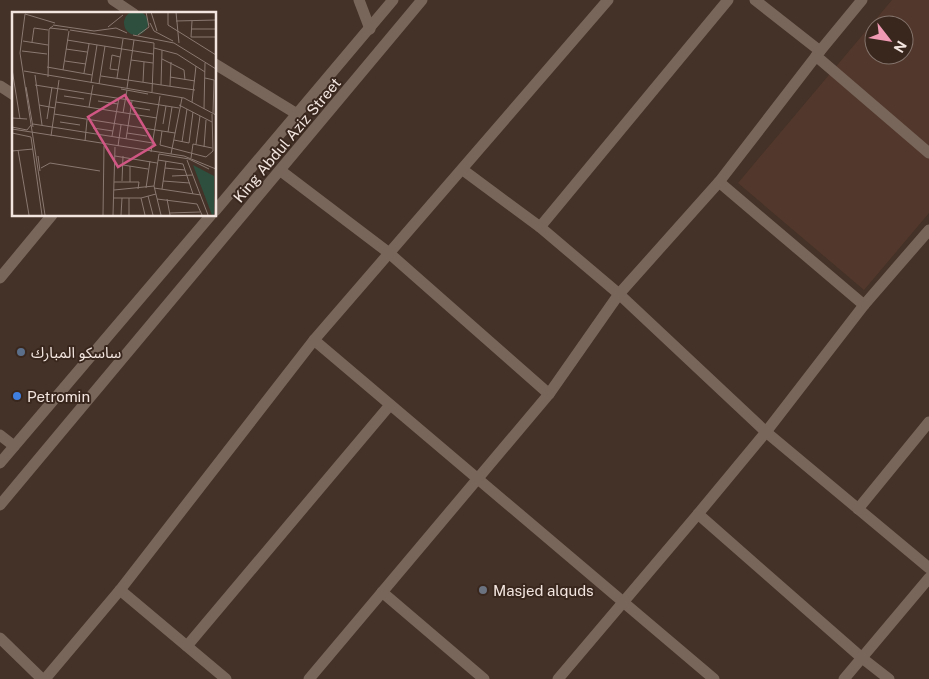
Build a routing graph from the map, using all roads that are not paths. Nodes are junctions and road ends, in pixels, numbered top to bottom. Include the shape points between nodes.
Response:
1 (113, 0) edge
2 (359, 0) edge
3 (393, 0) edge
4 (422, 0) edge
5 (608, 0) edge
6 (728, 0) edge
7 (755, 0) edge
8 (862, 0) edge
9 (131, 12) edge
10 (370, 29) junction
11 (818, 54) junction
12 (216, 65) edge
13 (0, 86) edge
14 (12, 94) edge
15 (296, 114) junction
16 (929, 153) edge
17 (463, 170) junction
18 (281, 171) junction
19 (719, 182) junction
20 (216, 210) edge
21 (51, 216) edge
22 (210, 216) edge
23 (540, 227) junction
24 (929, 230) edge
25 (389, 253) junction
26 (0, 278) edge
27 (619, 294) junction
28 (864, 305) junction
29 (314, 340) junction
30 (549, 394) junction
31 (390, 405) junction
32 (929, 422) edge
33 (766, 432) junction
34 (0, 435) edge
35 (14, 446) junction
36 (0, 463) edge
37 (478, 479) junction
38 (0, 505) edge
39 (858, 509) junction
40 (698, 514) junction
41 (929, 568) edge
42 (929, 578) edge
43 (120, 590) junction
44 (382, 592) junction
45 (624, 603) junction
46 (0, 638) edge
47 (187, 646) junction
48 (862, 658) junction
49 (710, 678) edge
50 (44, 679) edge
51 (226, 679) edge
52 (309, 679) edge
53 (484, 679) edge
54 (558, 679) edge
55 (844, 679) edge
56 (888, 679) edge

1 - 9 street
2 - 10 street
3 - 10 street, King Abdul Aziz Street
4 - 18 street, King Abdul Aziz Street
5 - 17 street
6 - 23 street
7 - 11 street
8 - 11 street
10 - 15 street, King Abdul Aziz Street
11 - 16 street
11 - 19 street
12 - 15 street
13 - 14 street
15 - 20 street, King Abdul Aziz Street
17 - 23 street
17 - 25 street
18 - 25 street
18 - 38 street, King Abdul Aziz Street
19 - 27 street
19 - 28 street
21 - 26 street
22 - 35 street
23 - 27 street
24 - 28 street
25 - 29 street
25 - 30 street
27 - 30 street
27 - 33 street
28 - 33 street
29 - 31 street
29 - 43 street
30 - 37 street
31 - 37 street
31 - 47 street
32 - 39 street
33 - 39 street
33 - 40 street
34 - 35 street
35 - 36 street
37 - 44 street
37 - 45 street
39 - 41 street
40 - 45 street
40 - 48 street
42 - 48 street
43 - 47 street
43 - 50 street
44 - 52 street
44 - 53 street
45 - 49 street
45 - 54 street
46 - 50 street
47 - 51 street
48 - 55 street
48 - 56 street

